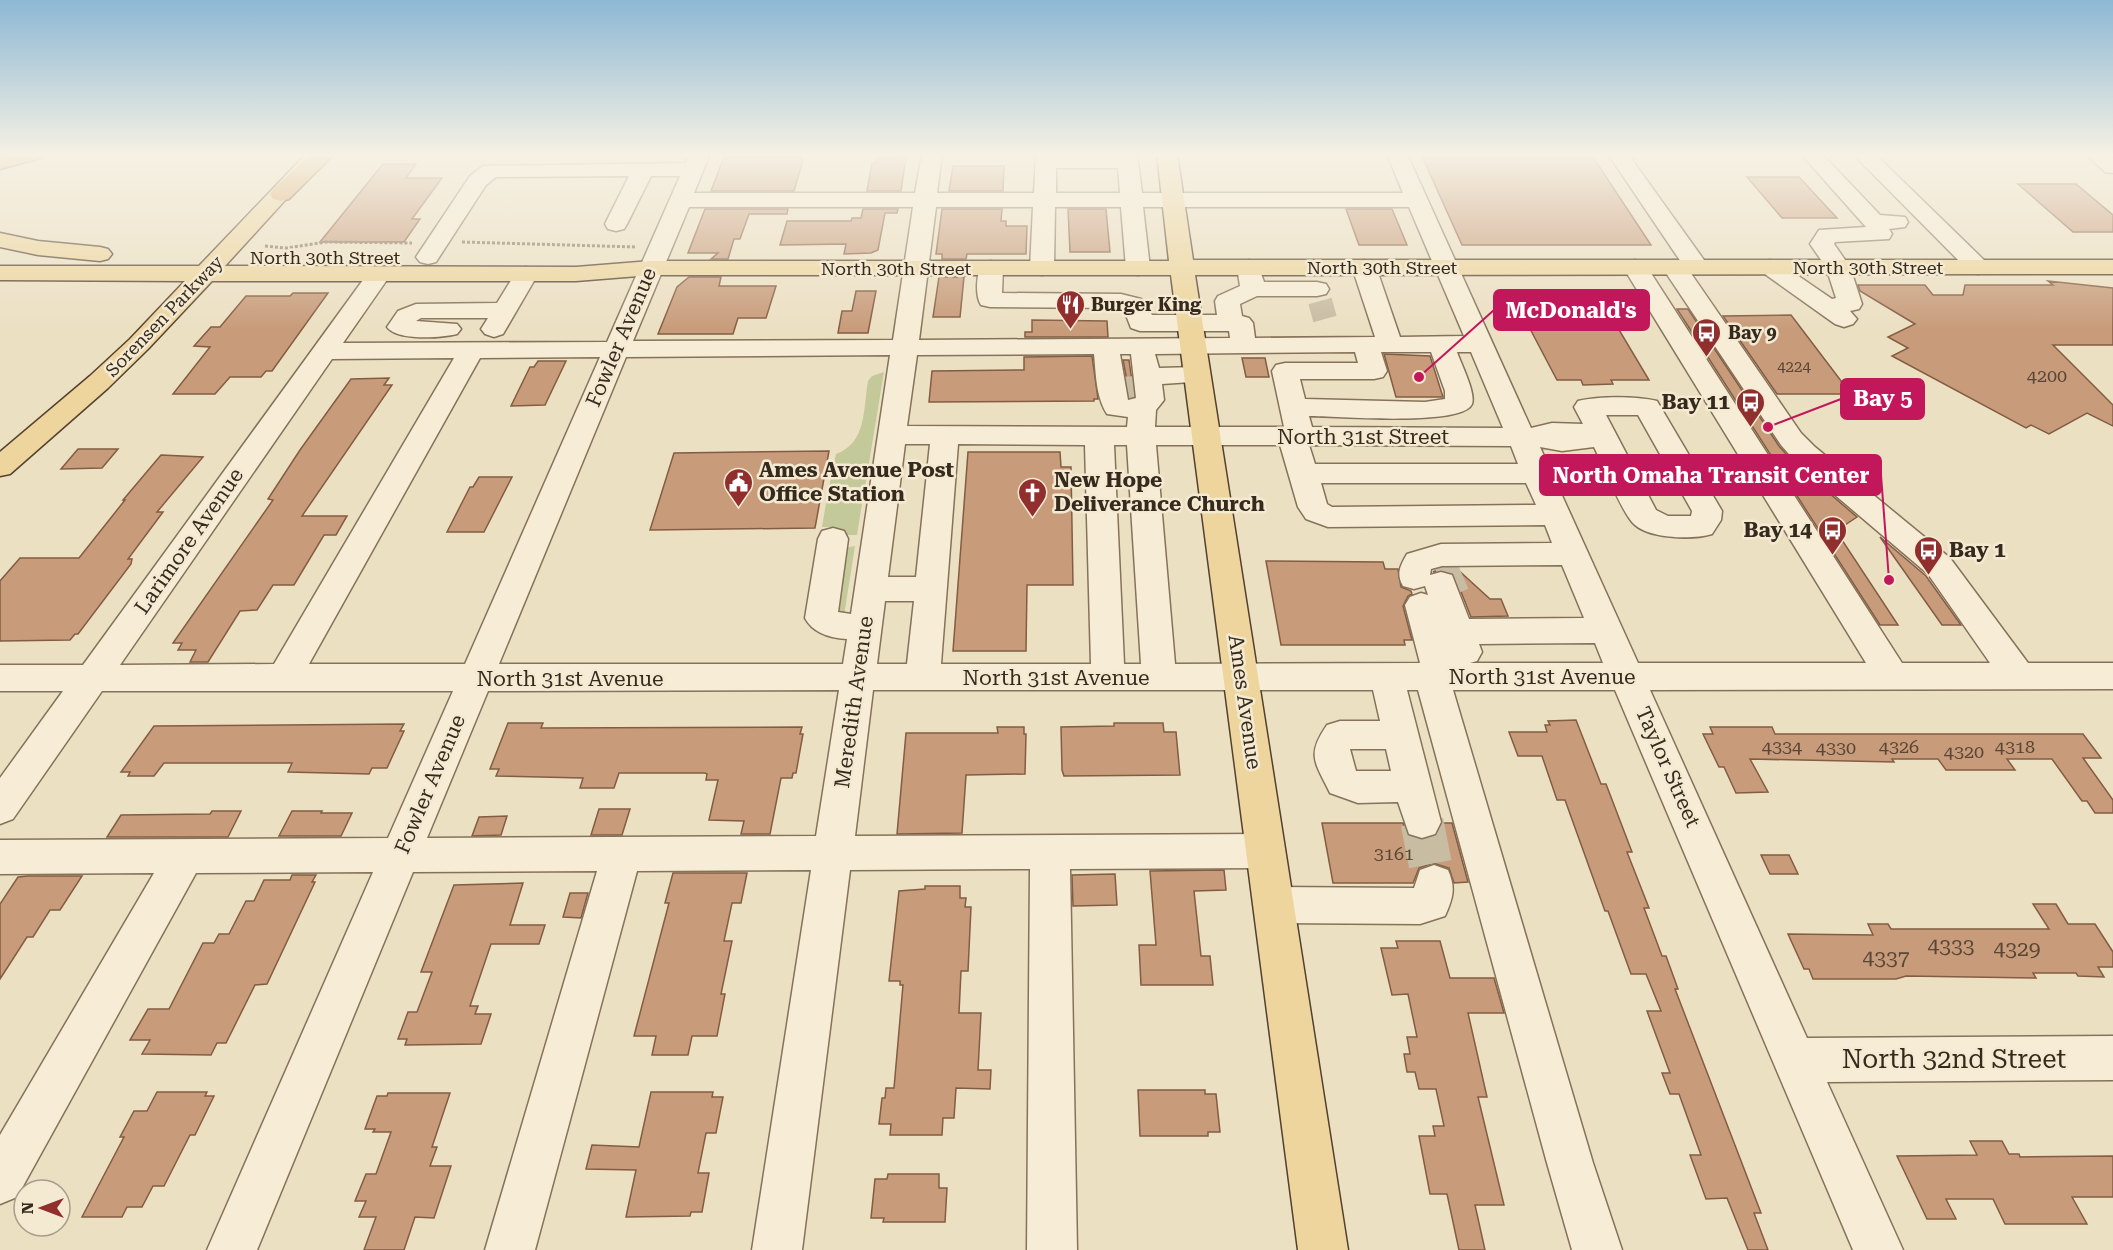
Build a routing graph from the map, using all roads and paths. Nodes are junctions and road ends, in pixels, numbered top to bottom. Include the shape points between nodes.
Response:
1 (249, 212) edge
2 (249, 212) edge
3 (457, 212) edge
4 (622, 212) edge
5 (676, 212) edge
6 (924, 212) edge
7 (1044, 212) edge
8 (1133, 212) edge
9 (1175, 212) edge
10 (1422, 212) edge
11 (1653, 212) edge
12 (1865, 212) edge
13 (1923, 212) edge
14 (1874, 222) junction
15 (1933, 222) junction
16 (616, 224) dead end
17 (0, 240) edge
18 (428, 257) junction
19 (200, 265) junction
20 (1364, 267) junction
21 (1446, 267) junction
22 (1635, 267) junction
23 (1686, 267) junction
24 (1770, 267) junction
25 (1838, 267) junction
26 (1978, 267) junction
27 (2113, 267) edge
28 (651, 268) junction
29 (915, 268) junction
30 (991, 268) junction
31 (1042, 268) junction
32 (1138, 268) junction
33 (1182, 268) junction
34 (0, 273) edge
35 (379, 274) junction
36 (526, 274) junction
37 (1251, 278) junction
38 (1826, 307) junction
39 (1322, 310) junction
40 (500, 320) junction
41 (1865, 320) dead end
42 (405, 329) dead end
43 (1239, 335) junction
44 (620, 340) junction
45 (1480, 344) junction
46 (1378, 345) junction
47 (1441, 345) junction
48 (1193, 348) junction
49 (904, 349) junction
50 (324, 351) junction
51 (471, 351) junction
52 (1127, 384) junction
53 (1293, 407) junction
54 (892, 435) junction
55 (945, 435) junction
56 (1205, 436) junction
57 (1603, 436) junction
58 (0, 437) edge
59 (1296, 437) junction
60 (1529, 437) junction
61 (0, 467) edge
62 (1488, 473) junction
63 (1537, 473) junction
64 (1302, 474) junction
65 (1555, 515) junction
66 (1505, 516) junction
67 (833, 539) dead end
68 (1575, 562) junction
69 (871, 589) junction
70 (931, 589) junction
71 (1439, 601) junction
72 (865, 627) junction
73 (1605, 630) junction
74 (1893, 676) junction
75 (2019, 676) junction
76 (2113, 676) edge
77 (1241, 677) junction
78 (1387, 677) junction
79 (1449, 677) junction
80 (1627, 677) junction
81 (0, 678) edge
82 (92, 678) junction
83 (284, 678) junction
84 (858, 678) junction
85 (922, 678) junction
86 (1108, 678) junction
87 (1160, 678) junction
88 (474, 679) junction
89 (1400, 735) junction
90 (1413, 786) junction
91 (0, 808) edge
92 (1422, 822) tunnel mouth
93 (1266, 851) junction
94 (1050, 853) junction
95 (622, 854) junction
96 (832, 854) junction
97 (401, 855) junction
98 (186, 856) junction
99 (0, 857) edge
100 (1434, 883) tunnel mouth
101 (1275, 905) junction
102 (2113, 1058) edge
103 (1796, 1060) junction
104 (0, 1180) edge
105 (232, 1250) edge
106 (510, 1250) edge
107 (777, 1250) edge
108 (1052, 1250) edge
109 (1323, 1250) edge
110 (1598, 1250) edge
111 (1878, 1250) edge

1 - 19 main road, Sorensen Parkway
2 - 19 main road, Sorensen Parkway
3 - 18 street
4 - 16 street
5 - 28 street, Fowler Avenue
6 - 29 street, Meredith Avenue
7 - 31 street
8 - 32 street
9 - 33 main road, Ames Avenue
10 - 21 street, Taylor Street
11 - 23 street
12 - 14 street
13 - 15 street
14 - 15 street
14 - 25 street via 1881,234 1827,235 1822,244
15 - 26 street
17 - 19 main road, North 30th Street via 38,248
18 - 19 main road, North 30th Street
18 - 28 main road, North 30th Street via 553,258
19 - 34 main road, North 30th Street
19 - 35 main road, North 30th Street
19 - 58 main road, Sorensen Parkway
19 - 61 main road, Sorensen Parkway via 99,382
20 - 21 main road, North 30th Street
20 - 39 main road, North 30th Street
20 - 46 street
21 - 22 main road, North 30th Street
21 - 45 street, Taylor Street
22 - 23 main road, North 30th Street
22 - 74 street
23 - 24 main road, North 30th Street
23 - 75 street via 1791,439 1939,566
24 - 25 main road, North 30th Street
24 - 38 street
25 - 26 main road, North 30th Street
25 - 38 street via 1850,304
26 - 27 main road, North 30th Street
28 - 29 main road, North 30th Street
28 - 36 main road, North 30th Street
28 - 44 street, Fowler Avenue
29 - 30 main road, North 30th Street
29 - 49 street, Meredith Avenue
30 - 31 main road, North 30th Street
30 - 52 street via 990,300 1132,304 1139,315
31 - 32 main road, North 30th Street
32 - 33 main road, North 30th Street
33 - 37 main road, North 30th Street
33 - 48 main road, Ames Avenue
35 - 36 main road, North 30th Street
35 - 50 street, Larimore Avenue
36 - 40 street
37 - 39 street
37 - 43 street via 1227,301
38 - 41 street via 1844,319
39 - 43 street
39 - 46 street
40 - 42 street
40 - 44 street
43 - 48 street
44 - 49 street
44 - 51 street
44 - 88 street, Fowler Avenue
45 - 47 street
45 - 60 street, Taylor Street
46 - 47 street
46 - 53 street via 1374,371 1285,371
47 - 53 street via 1458,391 1459,403 1454,407 1408,410 1386,400 1366,398 1338,406
48 - 52 street
48 - 52 street
48 - 56 main road, Ames Avenue
49 - 52 street
49 - 54 street, Meredith Avenue
50 - 51 street
50 - 82 street, Larimore Avenue
51 - 83 street
52 - 55 street
52 - 56 street, North 31st Street
52 - 86 street
52 - 87 street
53 - 59 street
54 - 55 street
54 - 69 street, Meredith Avenue
55 - 70 street
56 - 59 street, North 31st Street
56 - 77 main road, Ames Avenue
57 - 57 street via 1644,517 1664,526 1701,527 1707,511 1647,407 1588,407
57 - 60 street, North 31st Street via 1582,441
59 - 60 street, North 31st Street
59 - 64 street
60 - 63 street, Taylor Street
62 - 63 street
62 - 64 street
62 - 66 street via 1508,493
63 - 65 street, Taylor Street
64 - 66 street via 1313,507 1333,518
65 - 66 street
65 - 68 street, Taylor Street
67 - 72 street via 821,618 836,626
68 - 71 street
68 - 71 street via 1441,555 1418,562 1415,567
68 - 73 street, Taylor Street
69 - 70 street
69 - 72 street, Meredith Avenue
70 - 85 street
71 - 73 street
71 - 79 street
72 - 84 street, Meredith Avenue
73 - 80 street, Taylor Street
74 - 75 street, North 31st Avenue
74 - 80 street, North 31st Avenue
75 - 76 street, North 31st Avenue
77 - 78 street, North 31st Avenue
77 - 87 street, North 31st Avenue
77 - 93 main road, Ames Avenue
78 - 79 street, North 31st Avenue
78 - 89 street
79 - 80 street, North 31st Avenue
79 - 110 street via 1570,1163
80 - 103 street, Taylor Street
81 - 82 street, North 31st Avenue
82 - 83 street, North 31st Avenue
82 - 91 street, Larimore Avenue
83 - 88 street, North 31st Avenue
84 - 85 street, North 31st Avenue
84 - 88 street, North 31st Avenue
84 - 96 street, Meredith Avenue
85 - 86 street, North 31st Avenue
86 - 87 street, North 31st Avenue
88 - 97 street, Fowler Avenue
89 - 90 street
89 - 90 street via 1340,735 1332,747 1335,766 1343,782 1358,787
90 - 92 street
93 - 94 street
93 - 101 main road, Ames Avenue
94 - 96 street
94 - 108 street
95 - 96 street
95 - 97 street
95 - 106 street
96 - 107 street, Meredith Avenue
97 - 98 street
97 - 105 street, Fowler Avenue
98 - 99 street
98 - 104 street
100 - 101 street via 1431,903 1420,906
101 - 109 main road, Ames Avenue
102 - 103 street, North 32nd Street
103 - 111 street, Taylor Street

